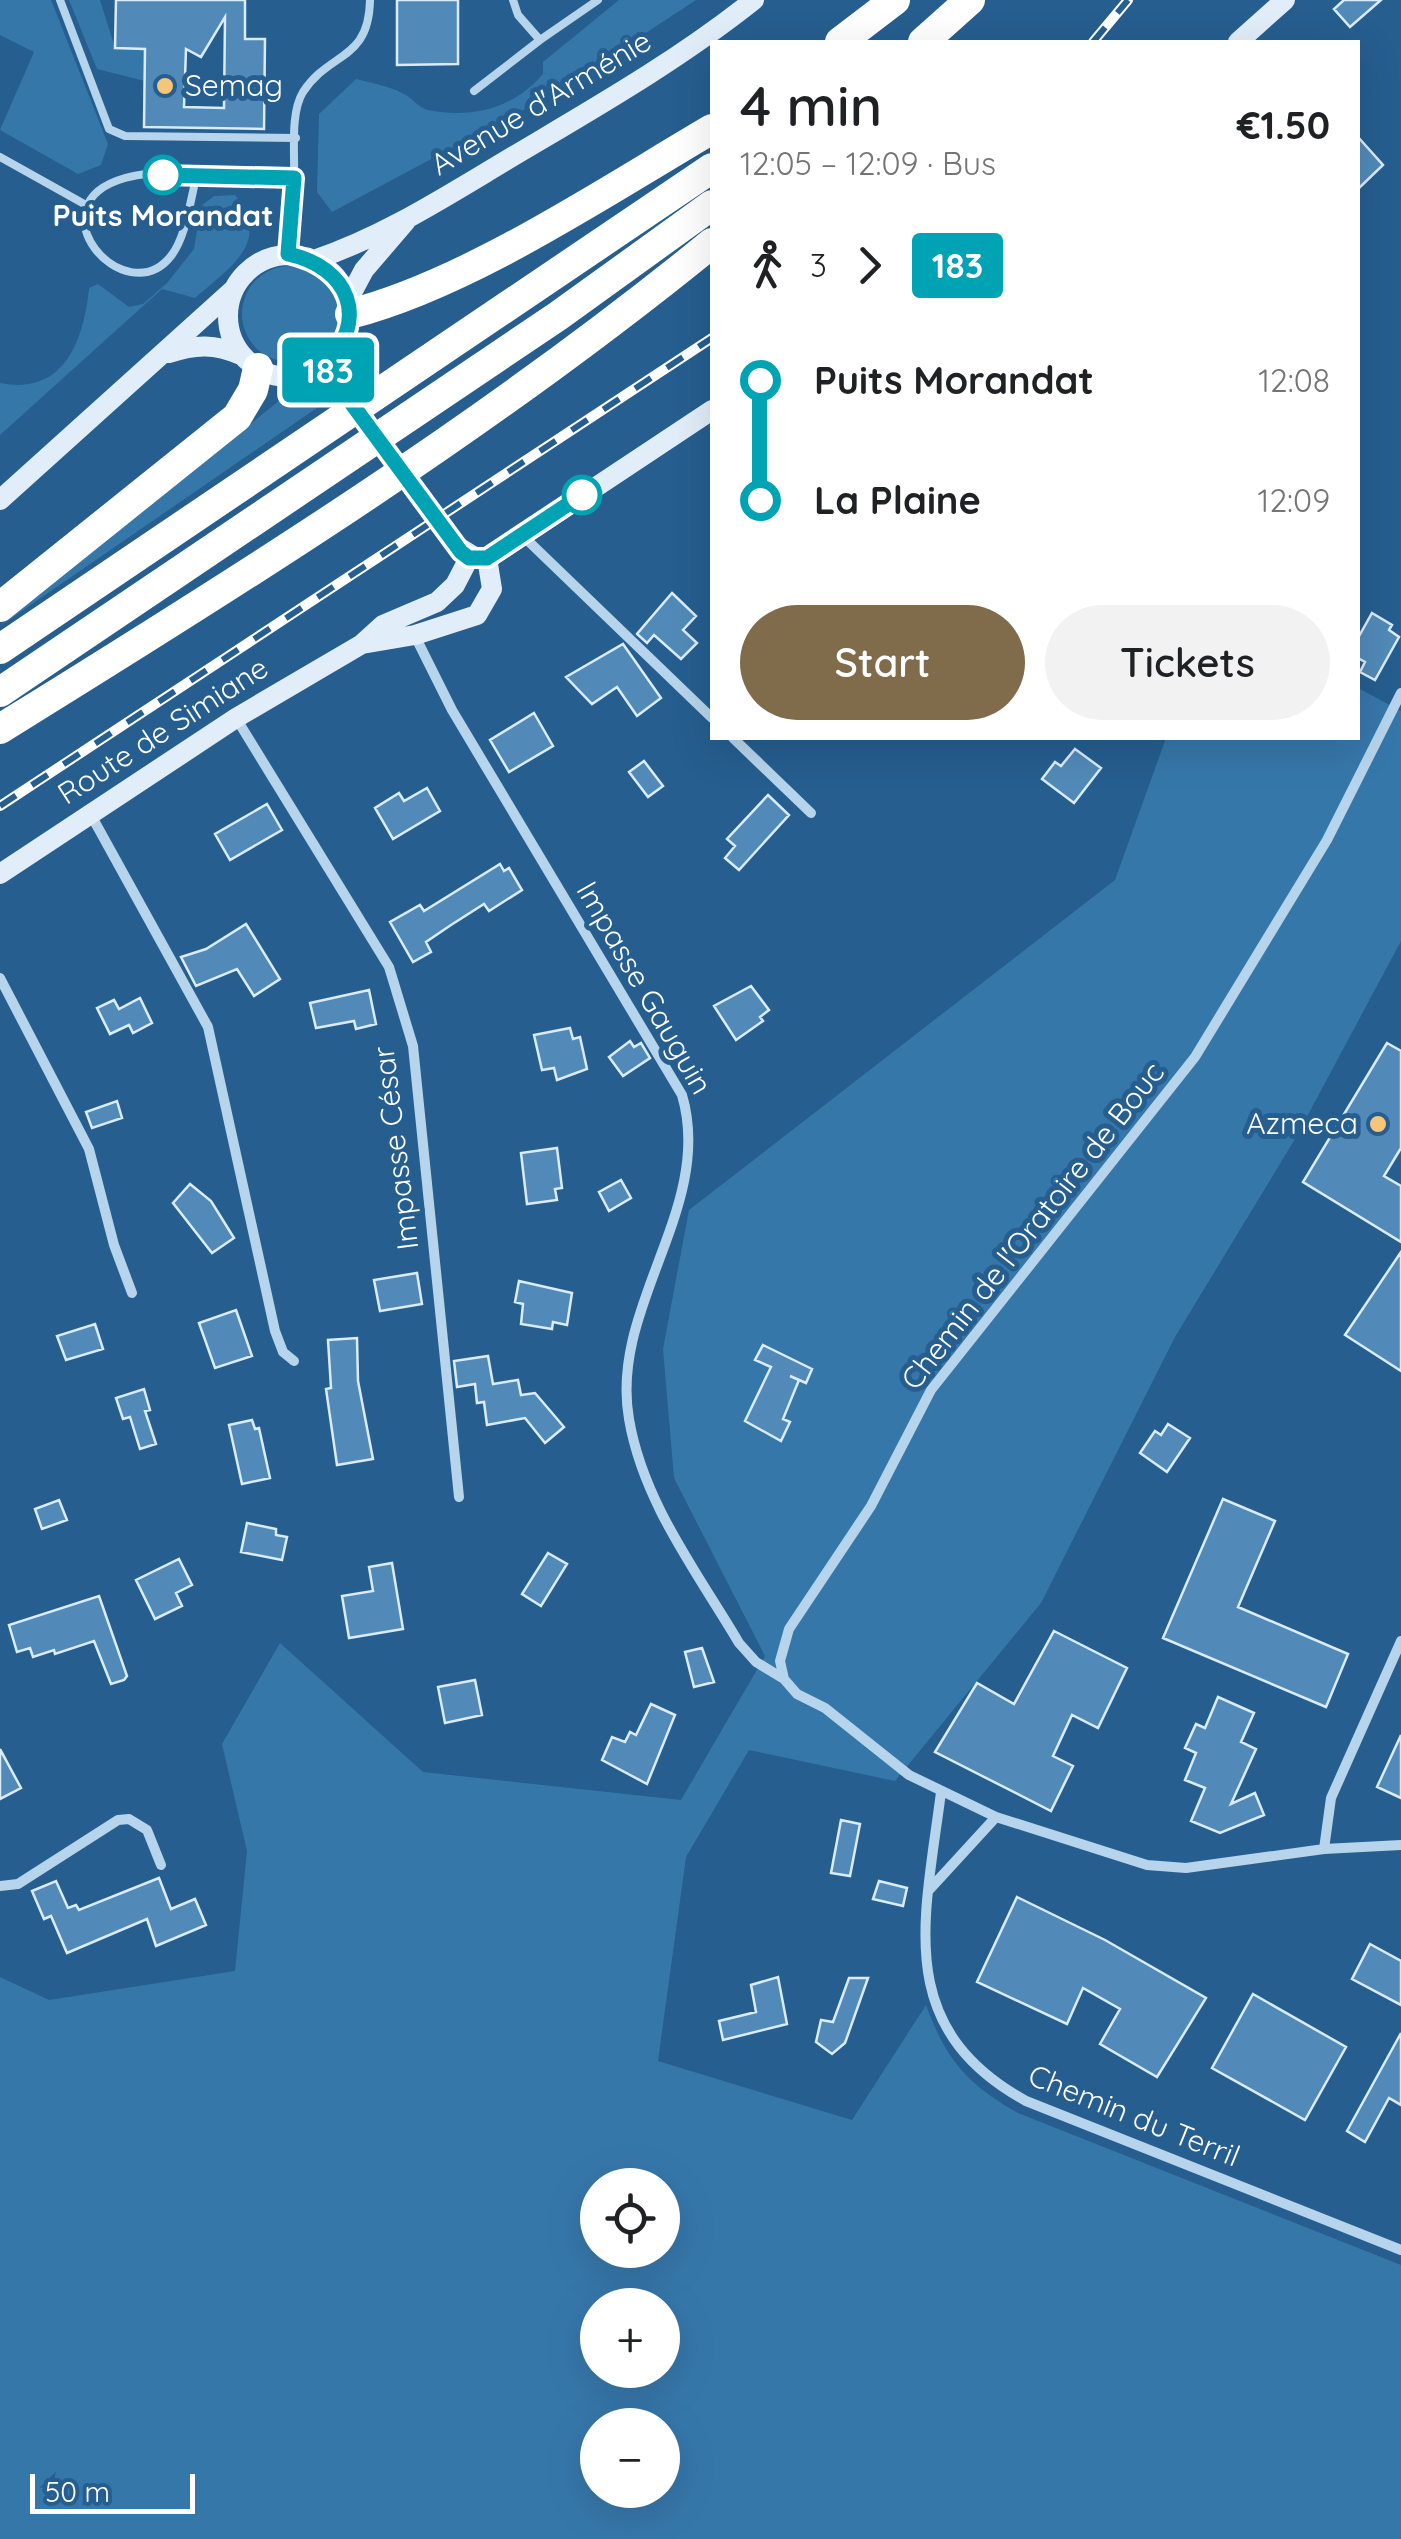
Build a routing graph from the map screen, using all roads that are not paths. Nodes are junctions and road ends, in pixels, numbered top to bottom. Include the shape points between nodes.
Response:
1 (60, 0) edge
2 (370, 0) edge
3 (513, 0) edge
4 (598, 0) edge
5 (754, 0) edge
6 (895, 0) edge
7 (921, 0) edge
8 (970, 0) edge
9 (988, 0) edge
10 (1285, 0) edge
11 (540, 40) junction
12 (843, 40) edge
13 (873, 40) edge
14 (924, 40) edge
15 (949, 40) edge
16 (1240, 40) edge
17 (474, 91) dead end
18 (710, 130) edge
19 (296, 138) junction
20 (0, 157) edge
21 (710, 169) edge
22 (197, 175) junction
23 (294, 178) junction
24 (86, 205) junction
25 (710, 206) edge
26 (407, 220) junction
27 (710, 245) edge
28 (288, 254) junction
29 (314, 260) junction
30 (233, 290) junction
31 (349, 307) junction
32 (162, 355) junction
33 (249, 362) junction
34 (324, 366) junction
35 (710, 411) edge
36 (399, 472) junction
37 (0, 500) edge
38 (522, 535) junction
39 (470, 554) junction
40 (0, 607) edge
41 (410, 626) junction
42 (0, 648) edge
43 (0, 692) edge
44 (1401, 693) edge
45 (710, 716) edge
46 (236, 718) junction
47 (0, 729) edge
48 (734, 740) edge
49 (811, 813) dead end
50 (90, 814) junction
51 (0, 874) edge
52 (0, 978) edge
53 (132, 1293) dead end
54 (294, 1362) dead end
55 (459, 1497) dead end
56 (1401, 1641) edge
57 (784, 1680) junction
58 (941, 1792) junction
59 (996, 1817) junction
60 (1401, 1845) edge
61 (1324, 1849) junction
62 (161, 1865) dead end
63 (0, 1886) edge
64 (929, 1891) junction
65 (1401, 2250) edge

1 - 19 lane via 109,128 125,136
2 - 19 lane via 366,33 356,49 301,95
3 - 11 lane
4 - 11 lane
5 - 26 street, Avenue d'Arménie via 636,83
6 - 12 highway
7 - 13 highway
8 - 14 highway
9 - 15 highway
10 - 16 street
11 - 17 lane
18 - 31 highway via 398,302
19 - 23 lane
20 - 24 lane
21 - 42 highway
22 - 23 lane
22 - 24 lane via 127,178 104,187
22 - 24 lane via 180,240 154,269 134,272 102,259 89,242
23 - 28 lane
25 - 43 highway
26 - 29 street, Avenue d'Arménie
26 - 31 street, Avenue d'Arménie via 364,270
27 - 36 highway via 513,395
28 - 29 street
28 - 30 street via 246,272
29 - 31 street via 335,276
30 - 32 street
30 - 33 street via 230,335
31 - 34 street via 338,352
32 - 33 street via 193,345 220,346
32 - 37 street
33 - 34 street via 291,376
33 - 40 highway via 253,390 236,417
34 - 36 street
35 - 38 street
36 - 39 street
36 - 47 highway
38 - 39 street
38 - 45 street
39 - 41 street, Route de Simiane via 455,586
39 - 41 street, Route de Simiane via 492,589 484,610 468,621
41 - 46 street, Route de Simiane via 383,625
41 - 57 street, Impasse Gauguin via 452,710 682,1096 690,1122 688,1174 630,1349 628,1417 642,1472 739,1643
44 - 57 street, Chemin de l'Oratoire de Bouc via 1318,856 1195,1057 931,1390 872,1506 789,1630 780,1660
46 - 50 street, Route de Simiane
46 - 55 street, Impasse César via 389,967 413,1046
48 - 49 street
50 - 51 street, Route de Simiane
50 - 54 street via 208,1027 275,1331
52 - 53 street via 89,1149
56 - 61 street via 1331,1798
57 - 58 street via 908,1775
58 - 59 street
58 - 64 street, Chemin du Terril
59 - 61 street via 1147,1865 1186,1868
59 - 64 street
60 - 61 street
62 - 63 street via 147,1830 118,1820 18,1884
64 - 65 street, Chemin du Terril via 922,1920 936,2002 952,2043 989,2080 1026,2101

